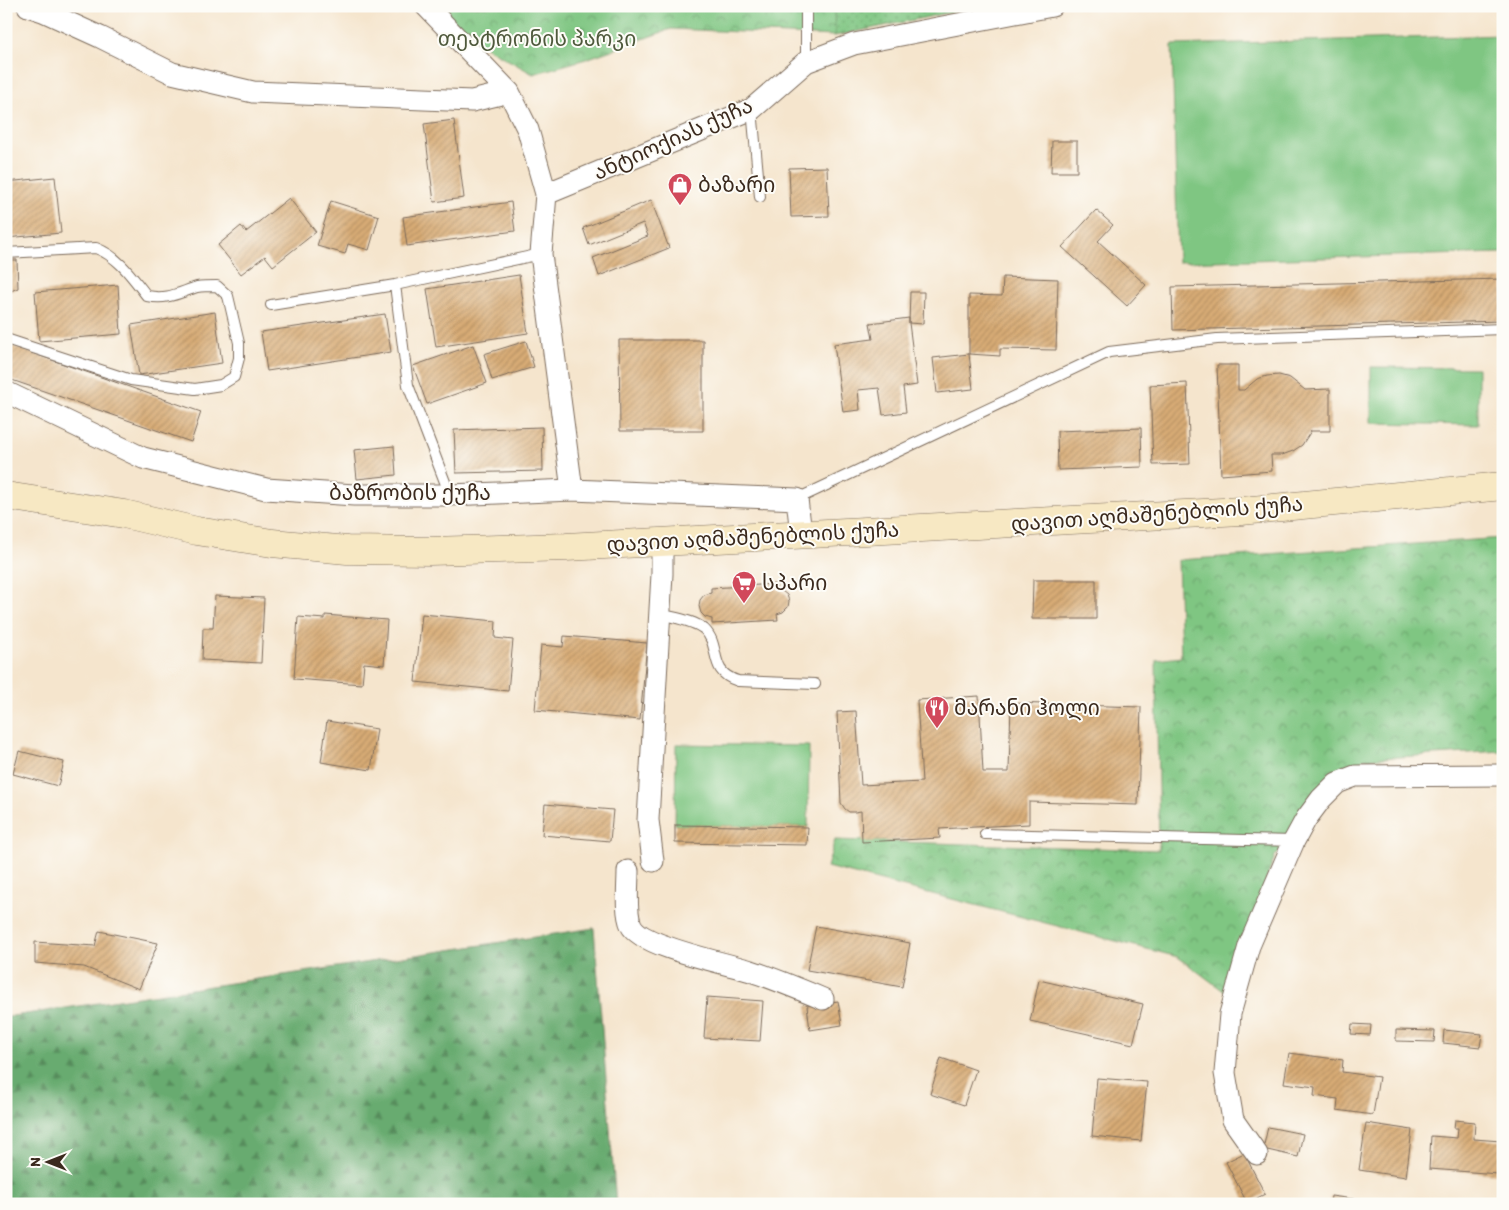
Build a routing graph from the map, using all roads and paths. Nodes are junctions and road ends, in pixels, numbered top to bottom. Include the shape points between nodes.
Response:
1 (28, 6) edge
2 (426, 6) edge
3 (806, 6) edge
4 (1052, 6) edge
5 (806, 62) junction
6 (509, 92) junction
7 (752, 109) junction
8 (546, 194) junction
9 (760, 197) dead end
10 (6, 252) edge
11 (541, 254) junction
12 (395, 285) junction
13 (271, 305) dead end
14 (1503, 329) edge
15 (6, 339) edge
16 (6, 392) edge
17 (1503, 486) edge
18 (572, 490) junction
19 (450, 495) junction
20 (6, 496) edge
21 (797, 499) junction
22 (801, 534) junction
23 (662, 542) junction
24 (660, 614) junction
25 (815, 684) dead end
26 (1503, 775) edge
27 (985, 834) dead end
28 (1294, 841) junction
29 (653, 861) dead end
30 (628, 871) dead end
31 (823, 999) dead end
32 (1257, 1154) dead end

1 - 6 street via 100,36 172,73 252,92 472,101
2 - 6 street
3 - 5 lane
4 - 5 street, ანტიოქიას ქუჩა via 854,44
5 - 7 street, ანტიოქიას ქუჩა
6 - 8 street via 528,130
7 - 8 street, ანტიოქიას ქუჩა
7 - 9 lane
8 - 11 street
10 - 15 lane via 96,248 123,266 147,296 177,296 199,287 217,286 228,296 239,343 239,358 234,377 221,385 194,389 131,380
11 - 12 lane
11 - 18 street
12 - 13 lane
12 - 19 lane via 408,385
14 - 21 lane via 1217,339 1109,352
16 - 19 street, ბაზრობის ქუჩა via 143,458 258,487 354,495
17 - 22 main road, დავით აღმაშენებლის ქუჩა via 1241,511
18 - 19 street, ბაზრობის ქუჩა
18 - 21 street, ბაზრობის ქუჩა
20 - 23 main road, დავით აღმაშენებლის ქუჩა via 124,514 197,531 272,543 347,550 450,551
21 - 22 street
22 - 23 main road, დავით აღმაშენებლის ქუჩა
23 - 24 street
24 - 25 lane via 696,624 705,630 721,673 728,678
24 - 29 street via 648,820
26 - 28 street via 1355,776 1337,783 1321,798
27 - 28 lane
28 - 32 street via 1249,946 1230,1014 1225,1073 1233,1120
30 - 31 street via 630,924 637,934 672,949 751,971

